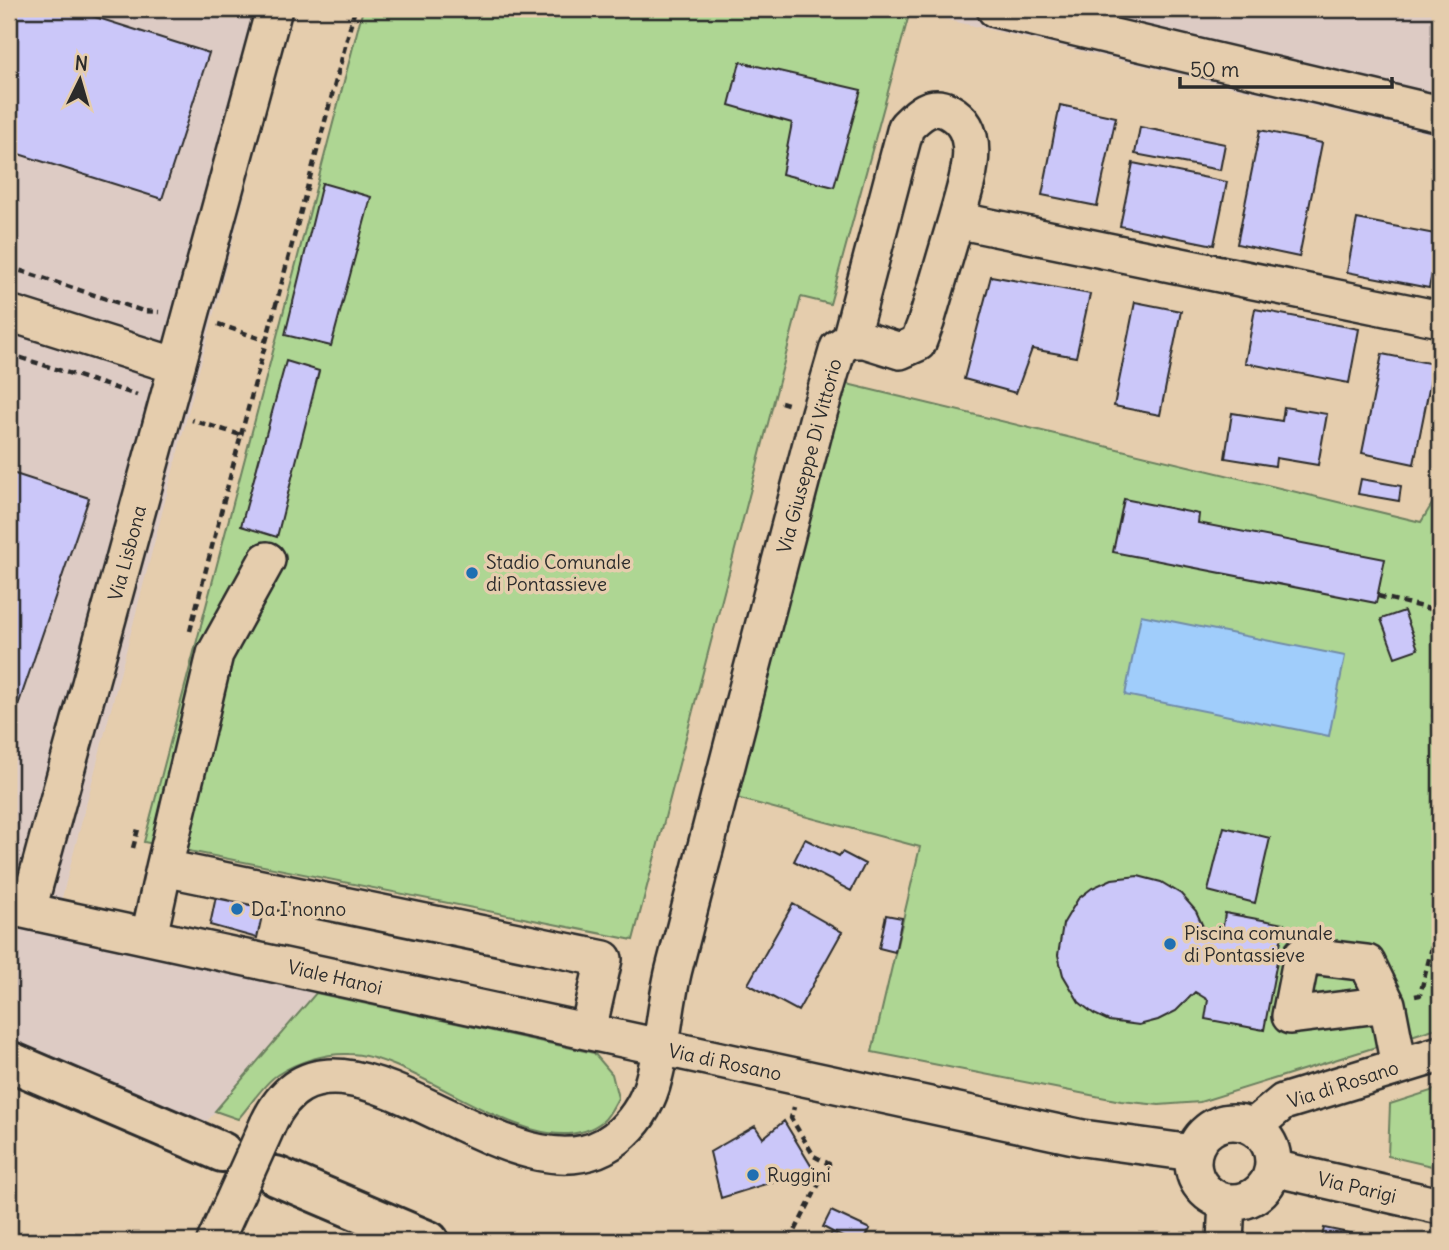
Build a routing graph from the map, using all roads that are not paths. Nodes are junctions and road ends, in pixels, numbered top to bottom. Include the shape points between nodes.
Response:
1 (274, 9) edge
2 (995, 9) edge
3 (1440, 114) edge
4 (956, 220) junction
5 (9, 313) edge
6 (1440, 319) edge
7 (850, 340) junction
8 (177, 366) junction
9 (267, 560) dead end
10 (164, 868) junction
11 (18, 909) edge
12 (149, 936) junction
13 (1387, 1004) road end
14 (588, 1030) junction
15 (661, 1047) junction
16 (1440, 1055) edge
17 (9, 1061) edge
18 (1399, 1066) junction
19 (1253, 1127) junction
20 (222, 1152) dead end
21 (1193, 1153) junction
22 (1273, 1168) junction
23 (276, 1176) dead end
24 (1227, 1202) junction
25 (1440, 1206) edge
26 (215, 1241) edge
27 (429, 1241) edge
28 (1225, 1241) edge

1 - 8 street, Via Lisbona
2 - 3 street
4 - 6 street
4 - 7 street, Via Giuseppe Di Vittorio via 918,343 900,351
4 - 7 street, Via Giuseppe Di Vittorio via 970,169 970,139 961,118 941,107 921,112 906,127
5 - 8 street
7 - 15 street, Via Giuseppe Di Vittorio via 838,348 819,413 674,970
8 - 11 street, Via Lisbona
9 - 10 street via 215,654
10 - 12 street
10 - 14 street via 604,959
11 - 12 street, Viale Hanoi
12 - 14 street, Viale Hanoi
13 - 18 street
14 - 15 street, Viale Hanoi
15 - 21 street, Via di Rosano via 1083,1138
15 - 26 street, Via di Rosano, bridge via 654,1080 637,1116 608,1145 575,1156 521,1148 374,1084 338,1077 305,1082 283,1097
16 - 18 street, Via di Rosano
17 - 20 main road
18 - 19 street, Via di Rosano via 1283,1102
19 - 21 street via 1233,1122 1212,1127
19 - 22 street via 1267,1140
21 - 24 street via 1197,1181 1204,1191
22 - 24 street via 1260,1193
22 - 25 street, Via Parigi
23 - 27 main road
24 - 28 street

